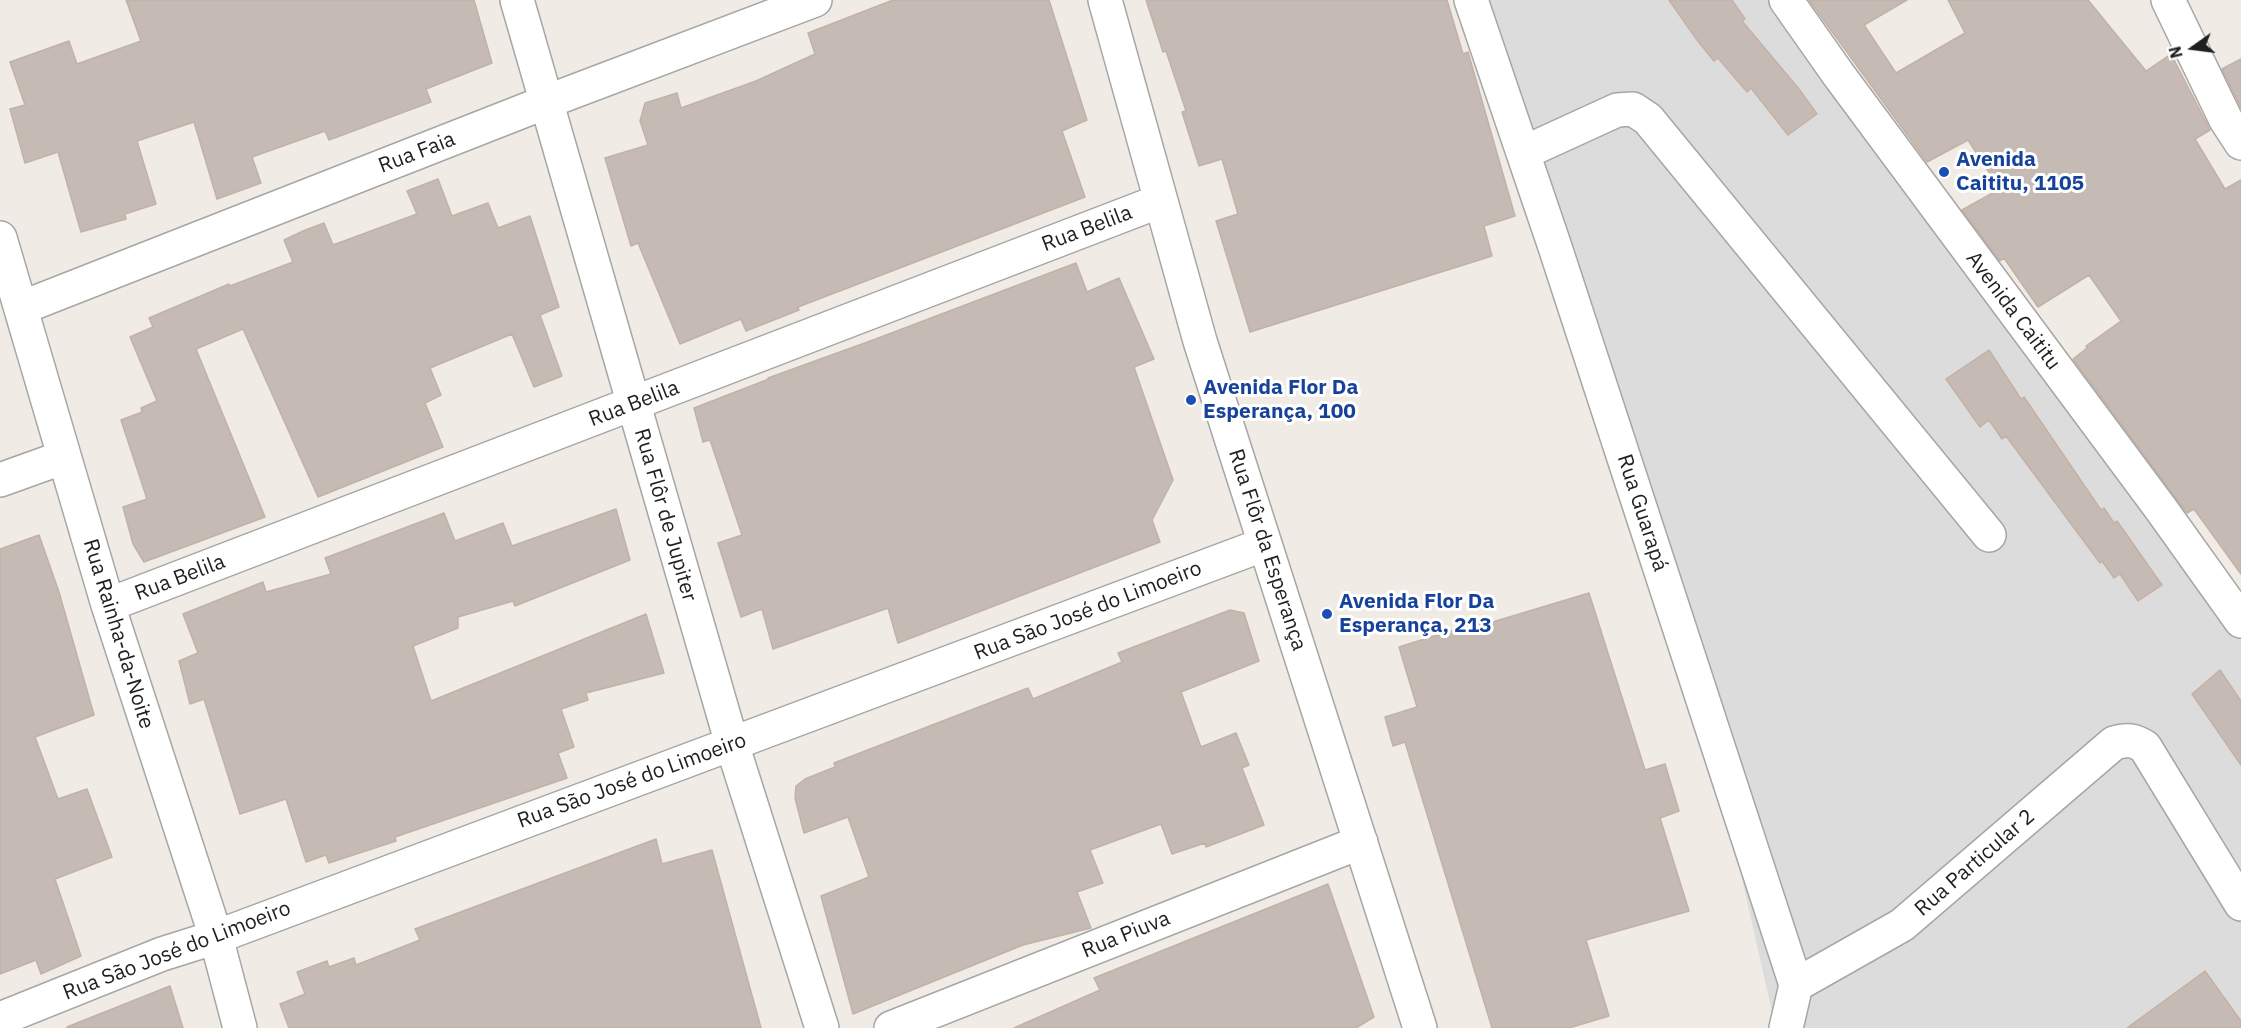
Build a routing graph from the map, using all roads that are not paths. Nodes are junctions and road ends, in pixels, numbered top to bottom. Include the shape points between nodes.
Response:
1 (517, 0) edge
2 (815, 0) edge
3 (1105, 0) edge
4 (1471, 0) edge
5 (1786, 0) edge
6 (2168, 0) edge
7 (546, 102) junction
8 (2241, 143) edge
9 (1523, 153) junction
10 (1160, 201) junction
11 (0, 238) edge
12 (21, 308) junction
13 (633, 405) junction
14 (64, 457) junction
15 (0, 480) edge
16 (1989, 535) dead end
17 (1265, 544) junction
18 (108, 605) junction
19 (2241, 621) edge
20 (732, 744) junction
21 (1361, 842) junction
22 (2241, 904) edge
23 (216, 937) junction
24 (1796, 985) junction
25 (0, 1019) edge
26 (240, 1028) edge
27 (822, 1028) edge
28 (891, 1028) edge
29 (1420, 1028) edge
30 (1786, 1028) edge

1 - 7 street, Rua Flôr de Jupiter
2 - 7 street, Rua Faia
3 - 10 street, Rua Flôr da Esperança
4 - 9 street, Rua Guarapá
5 - 19 street, Avenida Caititu
6 - 8 street
7 - 12 street, Rua Faia
7 - 13 street, Rua Flôr de Jupiter
9 - 16 street via 1617,110 1633,109 1648,119
9 - 24 street, Rua Guarapá
10 - 13 street, Rua Belila
10 - 17 street, Rua Flôr da Esperança
11 - 12 street, Rua Rainha-da-Noite
12 - 14 street, Rua Rainha-da-Noite
13 - 18 street, Rua Belila
13 - 20 street, Rua Flôr de Jupiter
14 - 15 street
14 - 18 street, Rua Rainha-da-Noite
17 - 20 street, Rua São José do Limoeiro
17 - 21 street, Rua Flôr da Esperança
18 - 23 street, Rua Rainha-da-Noite
20 - 23 street, Rua São José do Limoeiro
20 - 27 street, Rua Flôr de Jupiter
21 - 28 street, Rua Piuva
21 - 29 street, Rua Flôr da Esperança
22 - 24 street, Rua Particular 2 via 2145,747 2126,740 2114,743 1902,925
23 - 25 street, Rua São José do Limoeiro via 162,954
23 - 26 street, Rua Rainha-da-Noite
24 - 30 street

